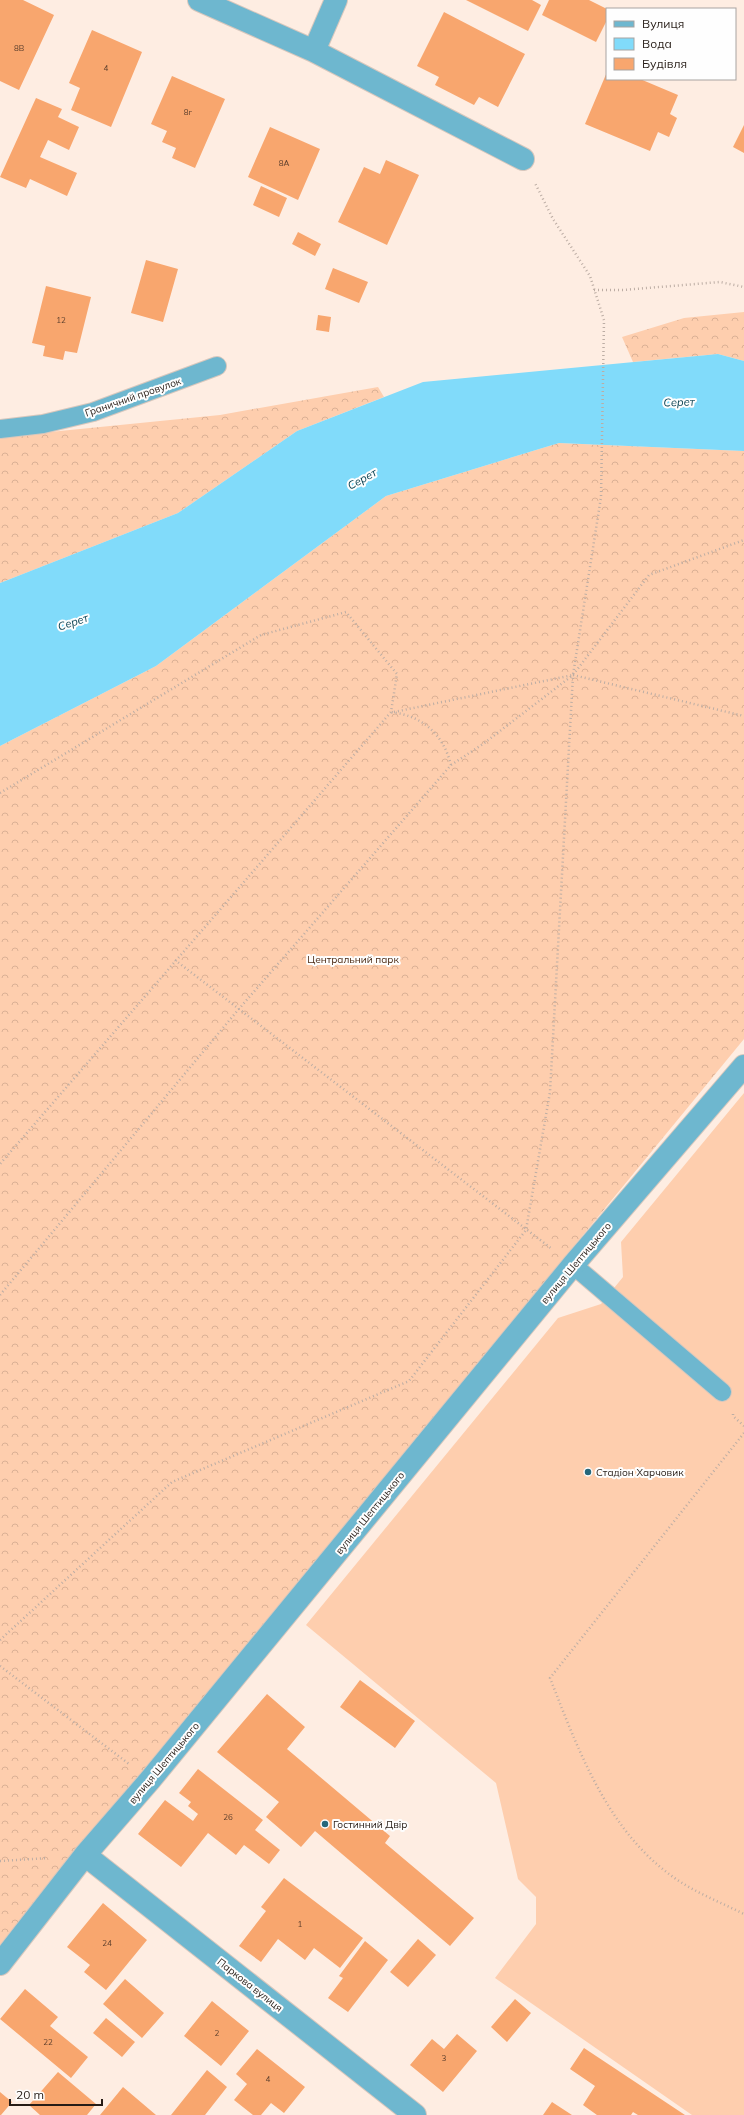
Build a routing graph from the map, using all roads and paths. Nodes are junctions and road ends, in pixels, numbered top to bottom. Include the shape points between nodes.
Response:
1 (200, 0) edge
2 (336, 0) edge
3 (314, 51) junction
4 (523, 159) joint
5 (744, 287) edge
6 (594, 290) junction
7 (217, 366) dead end
8 (0, 429) edge
9 (744, 540) edge
10 (573, 675) junction
11 (391, 712) junction
12 (744, 716) edge
13 (451, 765) junction
14 (0, 793) edge
15 (175, 960) junction
16 (238, 1010) junction
17 (744, 1066) edge
18 (0, 1164) edge
19 (526, 1230) junction
20 (573, 1265) junction
21 (0, 1296) edge
22 (722, 1392) dead end
23 (744, 1432) edge
24 (0, 1640) edge
25 (0, 1666) edge
26 (150, 1780) junction
27 (84, 1855) junction
28 (0, 1861) edge
29 (744, 1914) edge
30 (0, 1964) edge
31 (415, 2115) edge

1 - 3 street
2 - 3 street
3 - 4 street
4 - 6 path via 553,220 590,276
5 - 6 path via 720,282
6 - 10 path via 604,320 601,497
7 - 8 lane, Граничний провулок via 94,412 43,424
9 - 10 path via 649,575
10 - 11 path
10 - 12 path
10 - 13 path
10 - 19 path via 550,1092
11 - 13 path via 405,714 430,727 440,738
11 - 14 path via 397,674 346,612 261,635
11 - 15 path
13 - 16 path
15 - 16 path
15 - 18 path
16 - 19 path
16 - 21 path
17 - 20 street, вулиця Шептицького
19 - 20 path
19 - 24 path via 409,1381 172,1482
20 - 22 lane
20 - 26 street, вулиця Шептицького
23 - 29 path via 550,1678 573,1736 596,1783 608,1807 624,1829 648,1855 678,1880
25 - 26 path
26 - 27 street, вулиця Шептицького
27 - 28 path
27 - 30 street, вулиця Шептицького
27 - 31 street, Паркова вулиця

